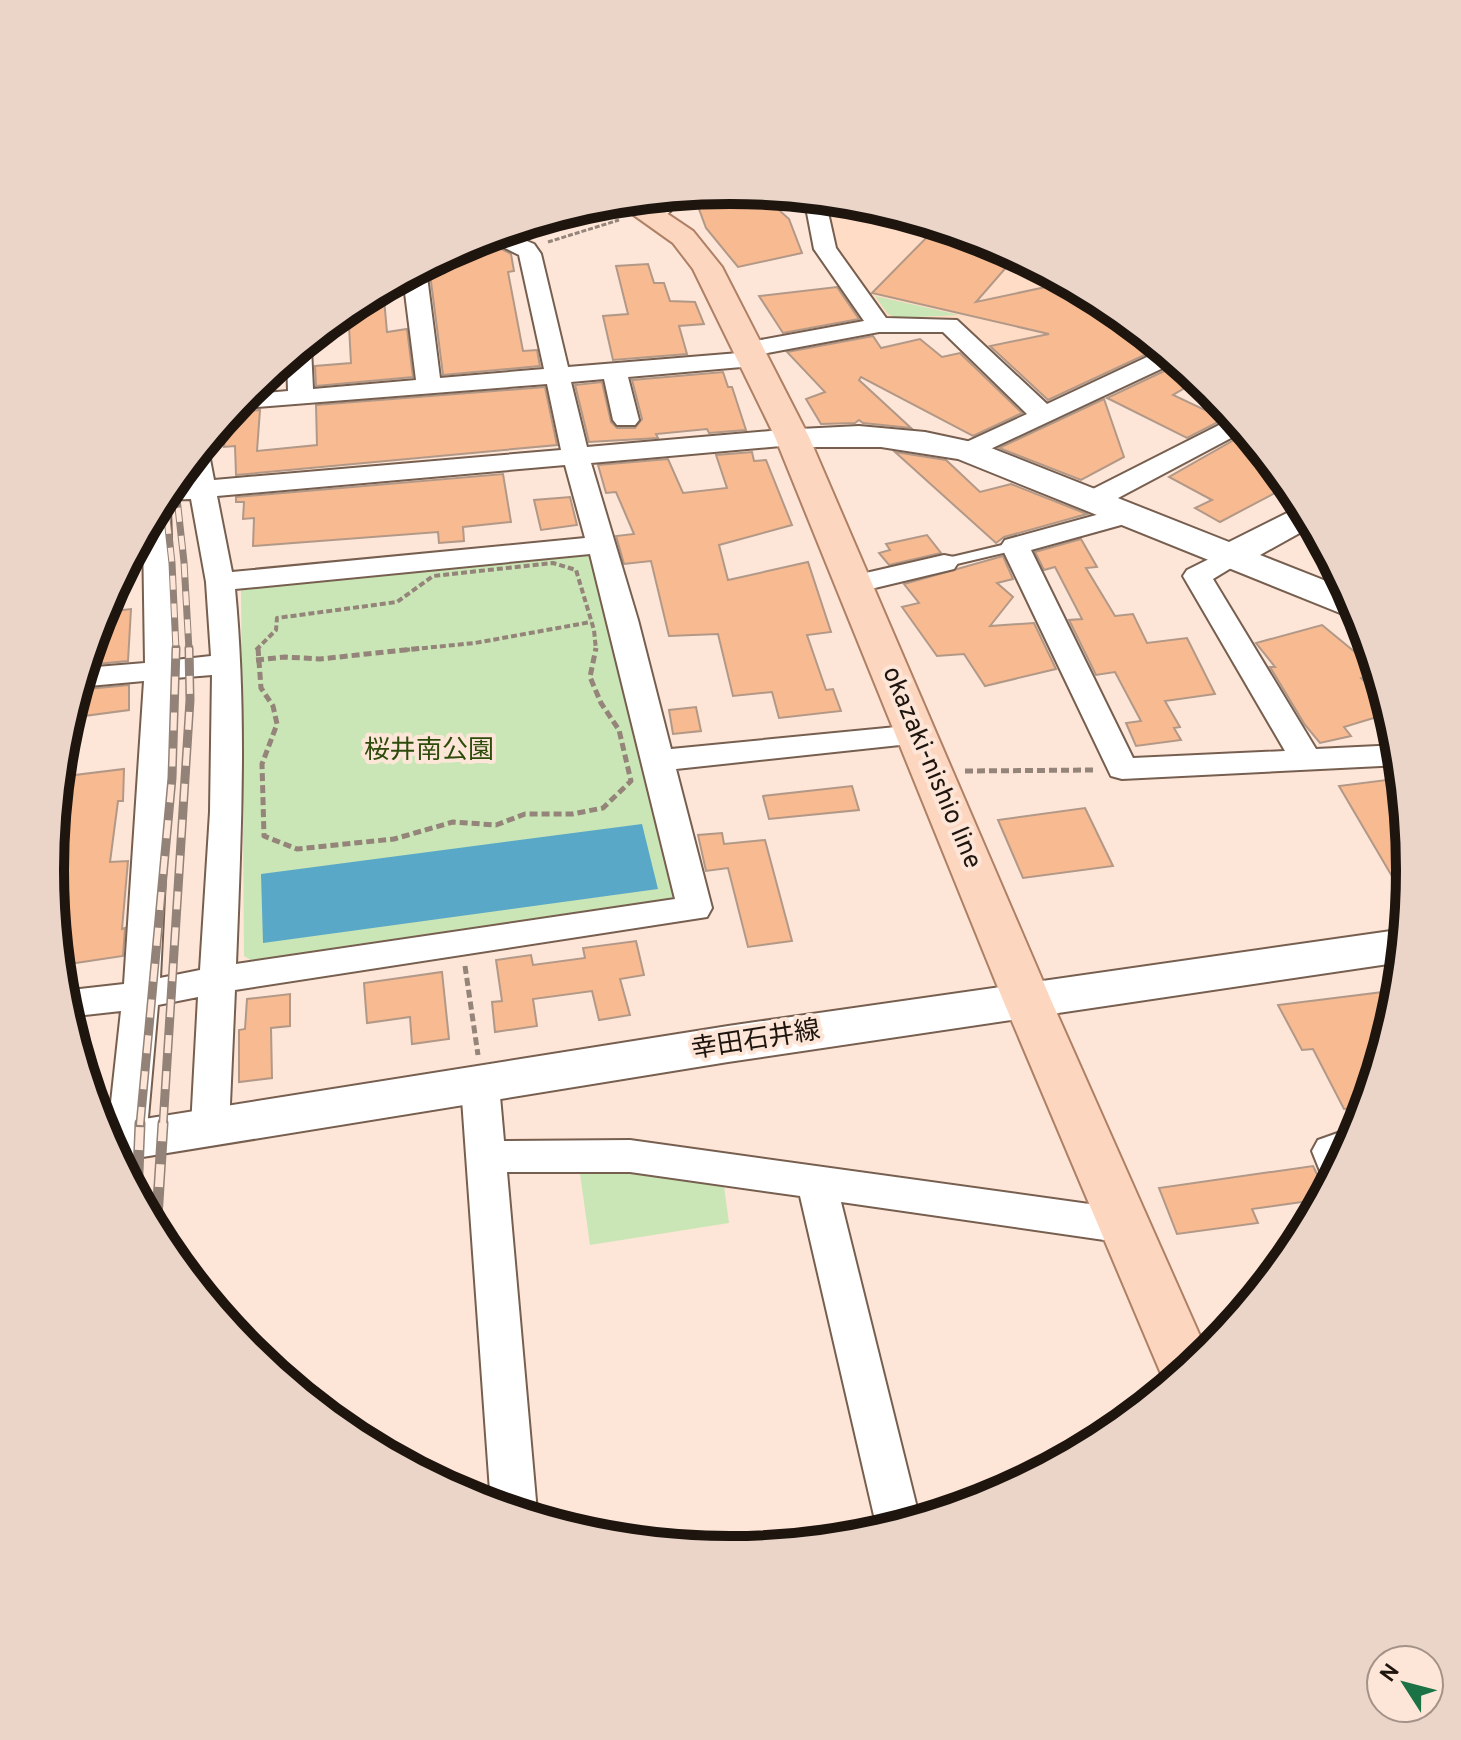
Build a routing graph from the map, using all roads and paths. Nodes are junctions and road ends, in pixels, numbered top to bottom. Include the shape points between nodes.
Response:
1 (647, 209) edge
2 (816, 209) edge
3 (629, 211) edge
4 (508, 242) edge
5 (526, 249) junction
6 (417, 282) edge
7 (879, 325) junction
8 (750, 354) junction
9 (1160, 360) edge
10 (300, 362) edge
11 (614, 370) junction
12 (557, 375) junction
13 (429, 386) junction
14 (301, 397) junction
15 (257, 401) edge
16 (1043, 415) junction
17 (626, 420) dead end
18 (1230, 428) edge
19 (792, 437) junction
20 (969, 451) junction
21 (576, 458) junction
22 (199, 468) edge
23 (204, 492) junction
24 (181, 493) edge
25 (1093, 500) junction
26 (1129, 514) junction
27 (1297, 520) edge
28 (157, 531) edge
29 (601, 545) junction
30 (1015, 546) junction
31 (1231, 556) junction
32 (944, 563) joint
33 (220, 582) junction
34 (854, 584) junction
35 (1339, 599) edge
36 (607, 621) junction
37 (242, 662) junction
38 (160, 670) junction
39 (93, 677) edge
40 (917, 735) junction
41 (1387, 756) edge
42 (1306, 759) junction
43 (658, 761) junction
44 (1122, 769) junction
45 (964, 771) dead end
46 (461, 941) junction
47 (1392, 947) edge
48 (216, 980) junction
49 (141, 995) junction
50 (1027, 1000) junction
51 (78, 1002) edge
52 (479, 1072) junction
53 (210, 1127) junction
54 (118, 1133) edge
55 (122, 1140) edge
56 (486, 1157) junction
57 (816, 1180) junction
58 (1125, 1226) junction
59 (1182, 1360) edge
60 (513, 1500) edge
61 (896, 1516) edge

1 - 8 main road, okazaki-nishio line via 683,237 707,267
2 - 7 street via 825,249
3 - 5 path
4 - 5 street
5 - 12 street
6 - 13 street
7 - 8 street
7 - 16 street via 949,325
8 - 11 street
8 - 19 main road, okazaki-nishio line
9 - 16 street
10 - 14 street
11 - 12 street
11 - 17 street
12 - 13 street
12 - 21 street
13 - 14 street
14 - 15 street
16 - 20 street
18 - 25 street
19 - 20 main road via 868,434
19 - 21 street
19 - 34 main road, okazaki-nishio line
20 - 25 main road
21 - 23 street
21 - 29 street
22 - 23 street
23 - 24 street
23 - 33 street
25 - 26 main road
26 - 30 street
26 - 31 main road
27 - 31 main road
28 - 38 street
29 - 33 street
29 - 36 street
30 - 32 lane
30 - 44 street
31 - 35 main road
31 - 42 street via 1197,576
32 - 34 street
33 - 37 street
34 - 40 main road, okazaki-nishio line
36 - 37 path via 460,644
36 - 37 path via 576,570 553,563 433,576 397,602 277,618 276,630
36 - 37 path via 590,677 619,730 631,781 603,808 525,814 496,825 453,822 394,839 297,849 264,836 262,764 277,724 273,706
36 - 43 street
37 - 38 street
37 - 48 street
38 - 39 street
38 - 49 street
40 - 43 street
40 - 50 main road, okazaki-nishio line
41 - 42 street
42 - 44 street
43 - 46 street via 695,908
44 - 45 path
46 - 48 street
46 - 52 path
47 - 50 main road, 幸田石井線
48 - 49 street
48 - 53 street
49 - 51 street
49 - 54 street
50 - 52 main road, 幸田石井線 via 728,1044
50 - 58 main road, okazaki-nishio line
52 - 53 main road, 幸田石井線
52 - 56 street
53 - 55 main road, 幸田石井線
56 - 57 street via 630,1156
56 - 60 street
57 - 58 street
57 - 61 street
58 - 59 main road, okazaki-nishio line

